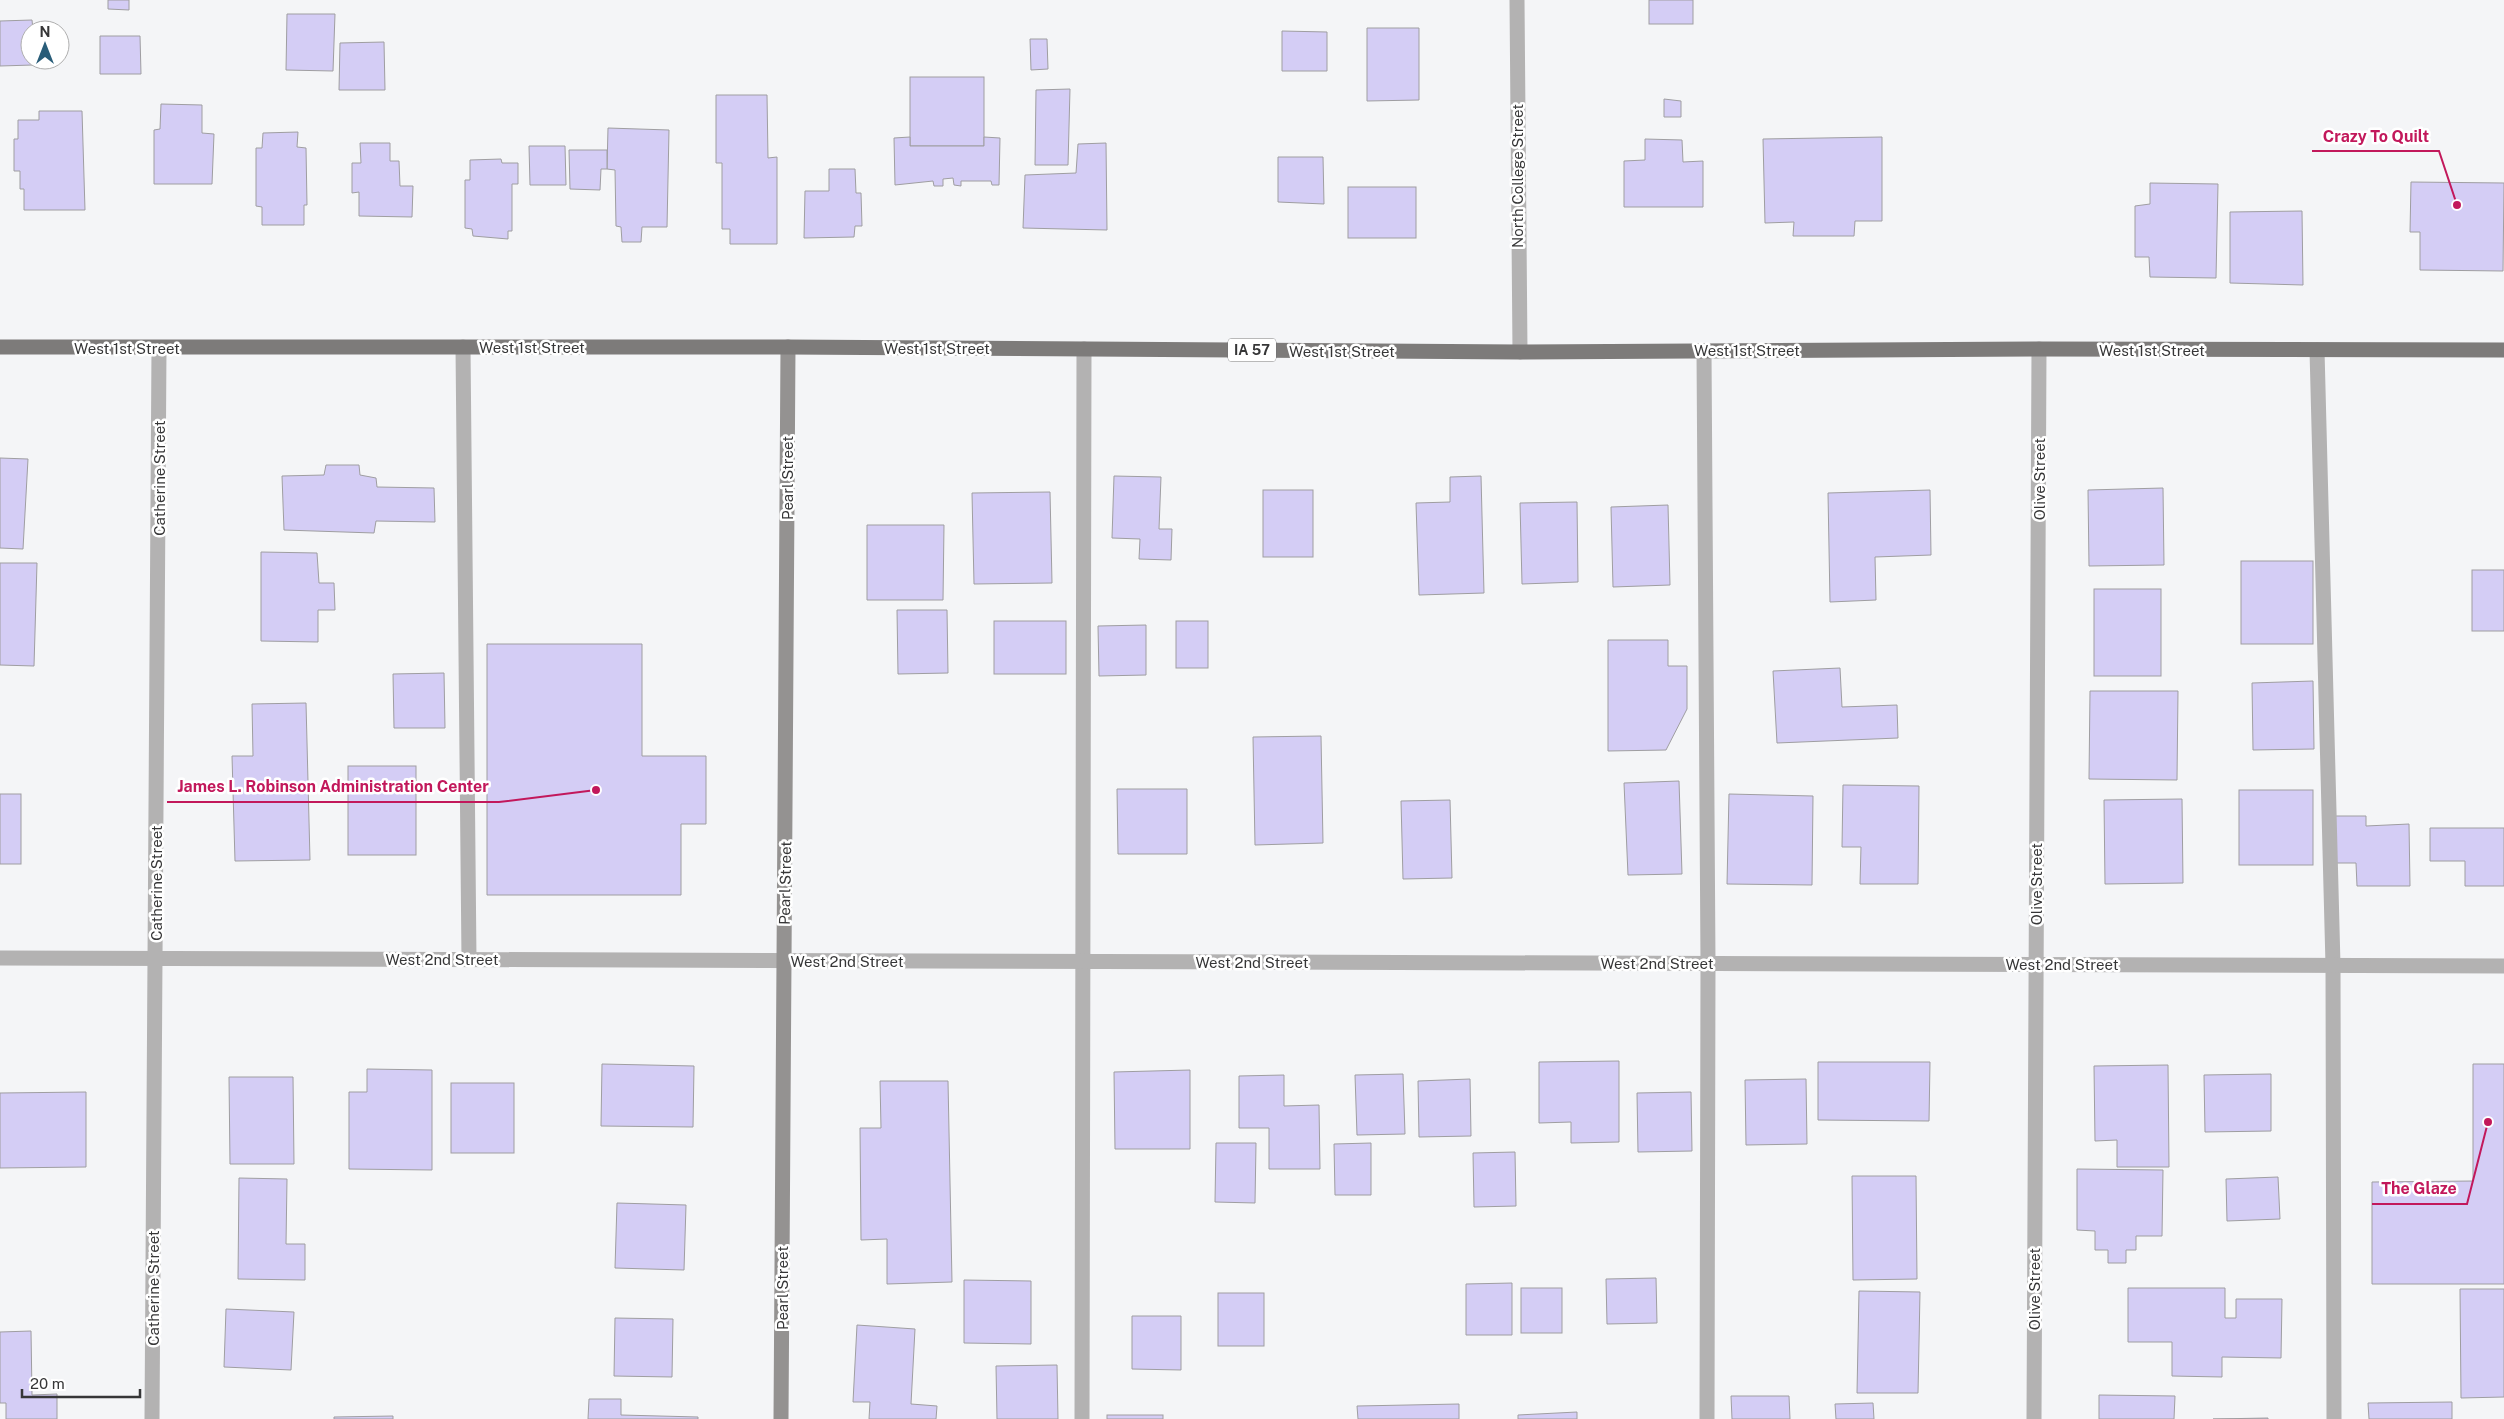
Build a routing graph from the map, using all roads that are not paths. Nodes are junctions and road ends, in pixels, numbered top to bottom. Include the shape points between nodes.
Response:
1 (1517, 0) edge
2 (0, 347) edge
3 (463, 347) junction
4 (788, 347) junction
5 (159, 348) junction
6 (1084, 349) junction
7 (2039, 349) junction
8 (2317, 350) junction
9 (2504, 350) edge
10 (1704, 351) junction
11 (1520, 352) junction
12 (0, 958) edge
13 (156, 959) junction
14 (469, 959) junction
15 (784, 961) junction
16 (1084, 961) junction
17 (1708, 963) junction
18 (2036, 964) junction
19 (2333, 965) junction
20 (2504, 966) edge
21 (152, 1419) edge
22 (781, 1419) edge
23 (1082, 1419) edge
24 (1706, 1419) edge
25 (2034, 1419) edge
26 (2334, 1419) edge

1 - 11 street, North College Street
2 - 5 main road, West 1st Street / IA 57
3 - 4 main road, West 1st Street / IA 57
3 - 5 main road, West 1st Street / IA 57
3 - 14 street
4 - 6 main road, West 1st Street / IA 57
4 - 15 street, Pearl Street
5 - 13 street, Catherine Street
6 - 11 main road, West 1st Street / IA 57
6 - 16 street
7 - 8 main road, West 1st Street / IA 57
7 - 10 main road, West 1st Street / IA 57
7 - 18 street, Olive Street
8 - 9 main road, West 1st Street / IA 57
8 - 19 street
10 - 11 main road, West 1st Street / IA 57
10 - 17 street
12 - 13 street, West 2nd Street
13 - 14 street, West 2nd Street
13 - 21 street, Catherine Street
14 - 15 street, West 2nd Street
15 - 16 street, West 2nd Street
15 - 22 street, Pearl Street
16 - 17 street, West 2nd Street
16 - 23 street
17 - 18 street, West 2nd Street
17 - 24 street
18 - 19 street, West 2nd Street
18 - 25 street, Olive Street
19 - 20 street, West 2nd Street
19 - 26 street

